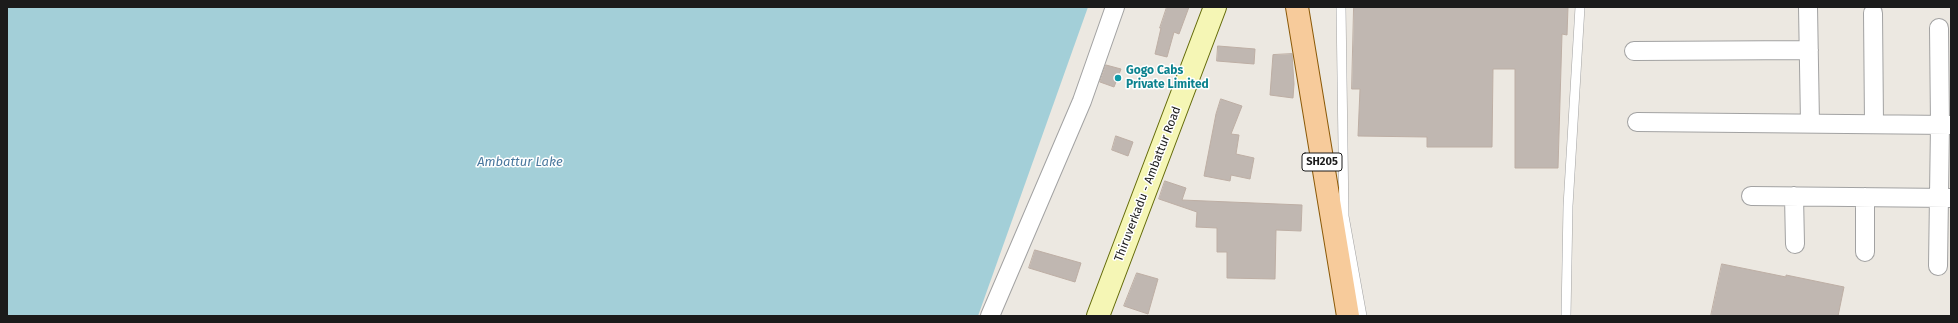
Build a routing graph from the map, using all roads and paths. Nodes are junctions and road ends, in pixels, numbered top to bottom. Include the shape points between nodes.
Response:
1 (1115, 7) edge
2 (1215, 7) edge
3 (1297, 7) edge
4 (1341, 7) edge
5 (1580, 7) edge
6 (1808, 7) edge
7 (1873, 13) dead end
8 (1939, 28) dead end
9 (1809, 50) junction
10 (1634, 51) dead end
11 (1637, 122) dead end
12 (1810, 123) junction
13 (1874, 124) junction
14 (1946, 125) edge
15 (1751, 196) dead end
16 (1794, 196) junction
17 (1865, 197) junction
18 (1945, 198) edge
19 (1795, 244) dead end
20 (1865, 252) dead end
21 (1938, 266) dead end
22 (990, 316) edge
23 (1098, 316) edge
24 (1348, 316) edge
25 (1362, 316) edge
26 (1566, 316) edge

1 - 22 street via 1082,101
2 - 23 main road, Thiruverkadu - Ambattur Road
3 - 24 main road, SH205
4 - 25 lane via 1344,216
5 - 26 lane via 1568,206
6 - 9 street
7 - 13 street
8 - 14 street
9 - 10 street
9 - 12 street
11 - 12 street
12 - 13 street
13 - 14 street
14 - 18 street
15 - 16 street
16 - 17 street
16 - 19 street
17 - 18 street
17 - 20 street
18 - 21 street

